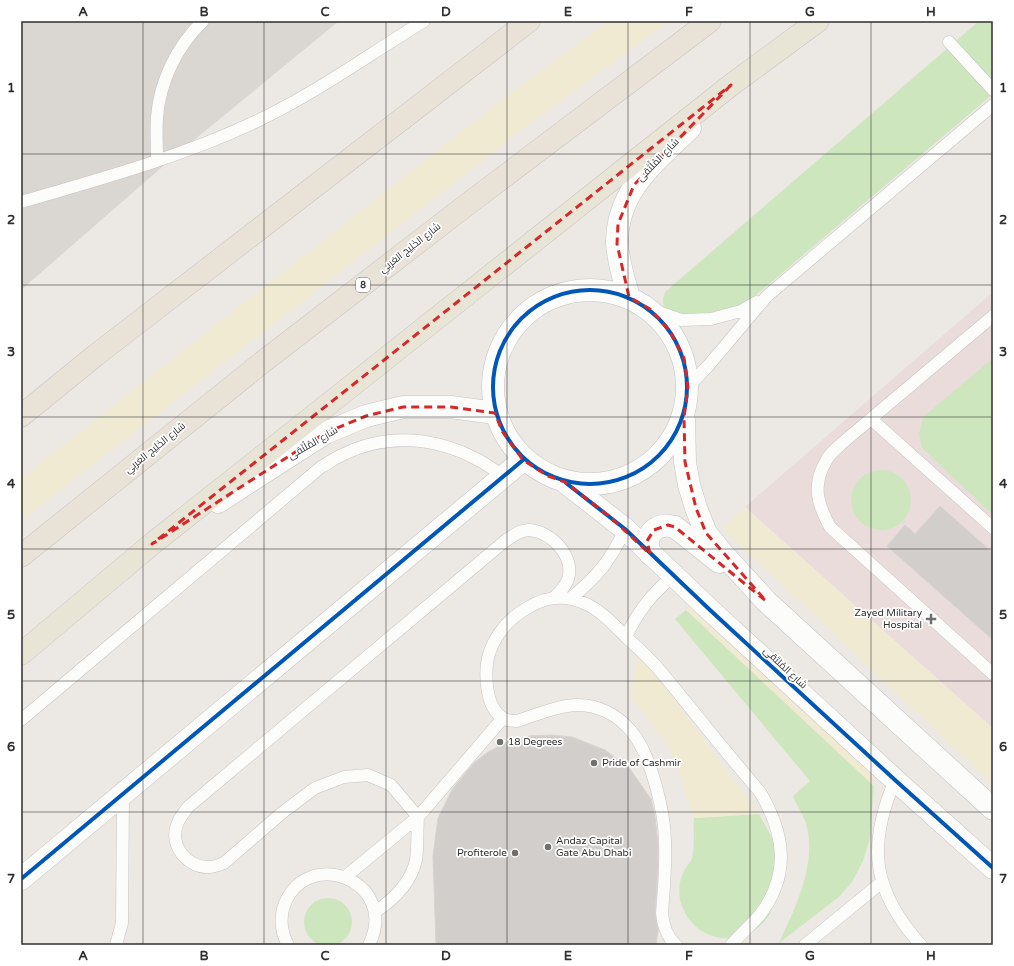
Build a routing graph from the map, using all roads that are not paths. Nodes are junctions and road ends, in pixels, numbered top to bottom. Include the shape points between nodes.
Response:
1 (203, 21) edge
2 (424, 21) edge
3 (529, 21) edge
4 (710, 21) edge
5 (818, 21) edge
6 (949, 42) dead end
7 (732, 86) junction
8 (993, 90) edge
9 (993, 105) edge
10 (157, 161) junction
11 (21, 202) edge
12 (767, 296) junction
13 (629, 297) junction
14 (650, 309) junction
15 (993, 316) edge
16 (688, 387) junction
17 (495, 414) junction
18 (21, 416) edge
19 (684, 417) junction
20 (871, 419) junction
21 (523, 460) junction
22 (503, 476) junction
23 (564, 482) junction
24 (993, 528) edge
25 (625, 529) junction
26 (152, 544) junction
27 (650, 554) junction
28 (21, 556) edge
29 (673, 576) junction
30 (555, 597) junction
31 (571, 598) junction
32 (766, 601) junction
33 (626, 637) junction
34 (21, 654) edge
35 (993, 674) edge
36 (503, 718) junction
37 (21, 720) edge
38 (895, 780) junction
39 (122, 794) junction
40 (993, 809) edge
41 (418, 817) junction
42 (993, 868) edge
43 (345, 877) junction
44 (21, 880) edge
45 (882, 882) junction
46 (375, 912) junction
47 (116, 945) edge
48 (288, 945) edge
49 (369, 945) edge
50 (676, 945) edge
51 (731, 945) edge
52 (805, 945) edge
53 (921, 945) edge

1 - 10 lane via 179,49 161,93 157,117
2 - 10 lane via 341,74 256,122
3 - 18 highway via 96,355
4 - 28 highway, شارع الخَلِيج العَربِي / 8 via 271,356
5 - 7 main road
6 - 8 lane
7 - 13 street, شارع المُلْتَقى via 648,169 634,185 624,204 618,224 617,244
7 - 26 main road
9 - 12 lane
10 - 11 lane
12 - 14 lane via 741,312 711,319 681,320
12 - 16 lane
13 - 14 street
13 - 17 street via 598,289 567,292 539,304 515,324 499,352 492,382
14 - 16 street via 670,331 684,358
15 - 20 lane
16 - 19 street
17 - 21 street via 511,446
17 - 26 street, شارع المُلْتَقى via 451,407 403,407 366,416 325,433
19 - 23 street via 672,442 653,462 630,477 604,485
19 - 32 street via 688,485 706,533
20 - 24 lane
20 - 35 lane via 826,459 819,476 817,495 821,511 830,527
21 - 22 street
21 - 23 street via 548,476
22 - 37 lane via 459,450 424,441 388,441 364,446 342,455 321,467
22 - 39 street
23 - 25 street, شارع المُلتَقى
25 - 27 street, شارع المُلتَقى
25 - 31 lane via 616,550 603,568
26 - 34 main road
27 - 29 street, شارع المُلتَقى
27 - 32 street via 648,541 654,530 660,526 675,527
29 - 33 lane via 645,603
29 - 38 street, شارع المُلتَقى
30 - 31 lane
30 - 36 lane via 540,601 515,615 496,638 490,651 486,681 496,712
30 - 41 lane via 568,580 567,560 562,550 554,540 543,534 530,530 517,532 188,807 176,826 175,834 176,844 185,858 200,866 224,863 315,788 344,777 368,775 391,785
31 - 33 lane via 598,610
32 - 40 street
33 - 51 lane via 655,665 760,792 777,828 781,865 777,883 759,916
36 - 41 lane
36 - 50 lane via 517,721 576,705 607,712 621,720 632,732 653,776 662,809 665,842 663,924
38 - 42 street, شارع المُلتَقى
38 - 45 lane via 882,812 878,837 878,862
39 - 44 street
39 - 47 lane via 122,923
41 - 43 lane
41 - 46 lane via 416,860 412,873 398,894
43 - 46 lane via 359,885 369,897
43 - 48 lane via 329,874 312,877 300,883 292,892 285,903 282,915 282,928
45 - 52 lane
45 - 53 lane via 900,920
46 - 49 lane via 373,937

